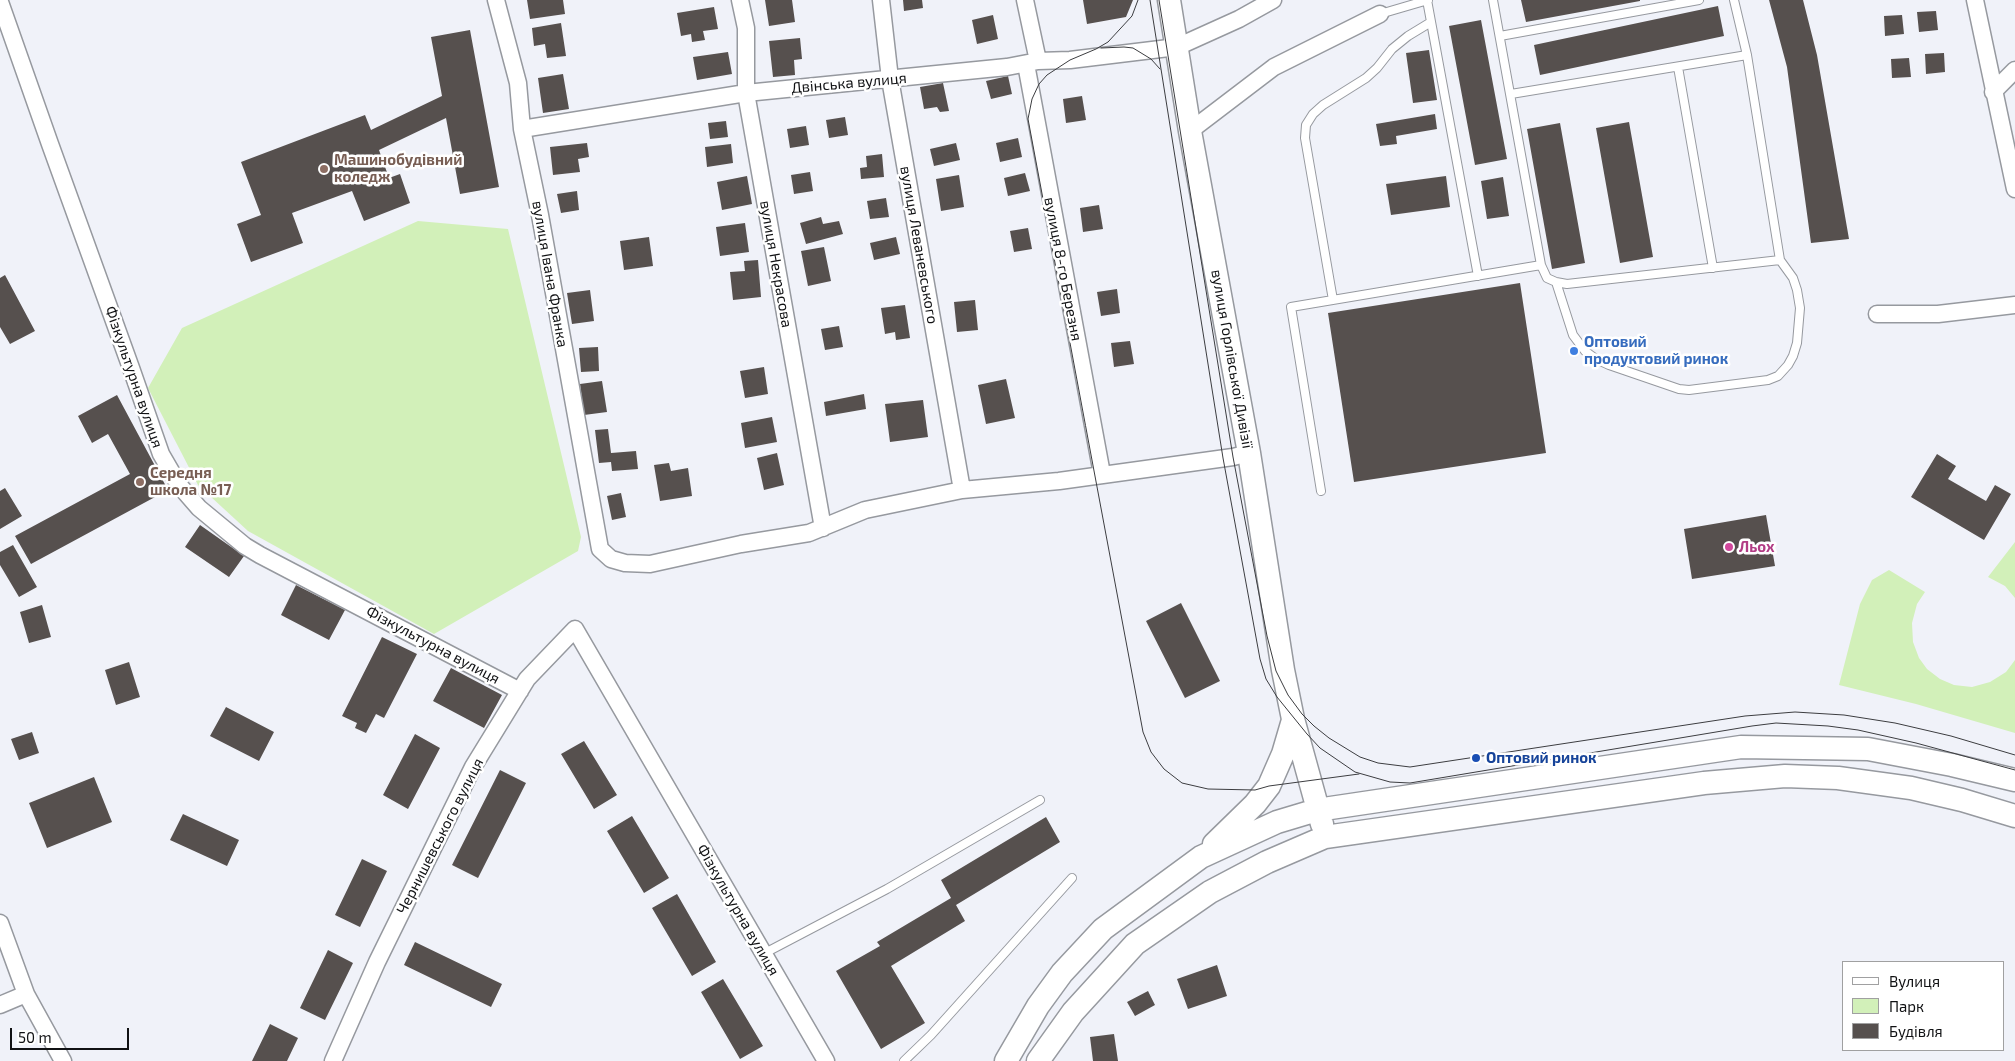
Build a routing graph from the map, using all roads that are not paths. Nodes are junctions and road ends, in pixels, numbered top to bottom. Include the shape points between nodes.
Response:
1 (496, 0) edge
2 (740, 0) edge
3 (881, 0) edge
4 (1024, 0) edge
5 (1169, 0) edge
6 (1273, 0) edge
7 (1427, 0) edge
8 (1493, 0) edge
9 (1699, 0) edge
10 (1734, 0) edge
11 (1975, 0) edge
12 (0, 2) edge
13 (1380, 14) joint
14 (1431, 22) junction
15 (1500, 36) junction
16 (1177, 47) junction
17 (1747, 56) junction
18 (1032, 63) junction
19 (1678, 67) junction
20 (2015, 70) edge
21 (890, 80) junction
22 (746, 92) junction
23 (1994, 92) junction
24 (1511, 94) junction
25 (522, 129) junction
26 (1190, 130) junction
27 (2015, 189) edge
28 (1780, 260) junction
29 (1541, 265) junction
30 (1713, 268) junction
31 (1478, 276) junction
32 (1556, 282) junction
33 (1333, 300) junction
34 (2015, 305) edge
35 (1877, 314) dead end
36 (1249, 454) junction
37 (1102, 474) junction
38 (962, 490) junction
39 (1321, 491) dead end
40 (823, 528) junction
41 (575, 629) joint
42 (520, 691) junction
43 (1293, 719) junction
44 (2015, 780) edge
45 (1040, 800) dead end
46 (1317, 810) junction
47 (2015, 816) edge
48 (1325, 837) junction
49 (1201, 857) junction
50 (1072, 878) dead end
51 (0, 923) edge
52 (763, 954) junction
53 (26, 994) junction
54 (0, 1005) edge
55 (63, 1061) edge
56 (333, 1061) edge
57 (826, 1061) edge
58 (904, 1061) edge
59 (1006, 1061) edge
60 (1038, 1061) edge

1 - 25 street, вулиця Івана Франка via 518,83
2 - 22 street, вулиця Некрасова via 746,28
3 - 21 street, вулиця Леваневського
4 - 18 street, вулиця 8-го Березня
5 - 16 main road, вулиця Горлівської Дивізії
6 - 16 street, Двінська вулиця via 1240,19
7 - 13 lane
7 - 14 lane
8 - 15 lane
9 - 15 lane
10 - 17 lane
11 - 23 street
12 - 42 street, Фізкультурна вулиця via 161,454 178,485 199,508 245,546
13 - 26 street via 1274,67
14 - 31 lane
14 - 33 lane via 1392,49 1366,78 1323,105 1306,125 1305,138
15 - 24 lane
16 - 18 street, Двінська вулиця
16 - 26 main road, вулиця Горлівської Дивізії
17 - 19 lane
17 - 28 lane
18 - 21 street, Двінська вулиця
18 - 37 street, вулиця 8-го Березня
19 - 24 lane
19 - 30 lane
20 - 23 street
21 - 22 street, Двінська вулиця
21 - 38 street, вулиця Леваневського
22 - 25 street, Двінська вулиця
22 - 40 street, вулиця Некрасова
23 - 27 street
24 - 29 lane
25 - 40 street, вулиця Івана Франка via 600,549 611,559 650,564
26 - 36 main road, вулиця Горлівської Дивізії
28 - 30 lane
28 - 32 lane via 1793,278 1800,308 1797,343 1788,365 1778,376 1768,380 1689,390 1608,365 1585,351 1573,335
29 - 31 lane
29 - 32 lane via 1547,278
30 - 32 lane via 1567,284
31 - 33 lane
33 - 39 lane via 1291,307
34 - 35 street via 1938,314
36 - 37 street
36 - 43 main road, вулиця Горлівської Дивізії
37 - 38 street
38 - 40 street via 865,510
41 - 42 street, Чернишевського вулиця via 527,679
41 - 52 street, Фізкультурна вулиця
42 - 56 street, Чернишевського вулиця via 473,767 376,962
43 - 46 main road, вулиця Горлівської Дивізії
43 - 49 main road via 1269,786
44 - 46 main road via 1868,750 1741,747
45 - 52 lane via 887,889
46 - 48 main road, вулиця Горлівської Дивізії
46 - 49 main road via 1277,822
47 - 48 main road via 1911,788 1838,778 1785,776 1704,783
48 - 60 main road via 1210,892 1135,944 1073,1012
49 - 59 main road via 1103,929 1062,973 1038,1006
50 - 58 lane
51 - 53 street
52 - 57 street, Фізкультурна вулиця
53 - 54 street
53 - 55 street

